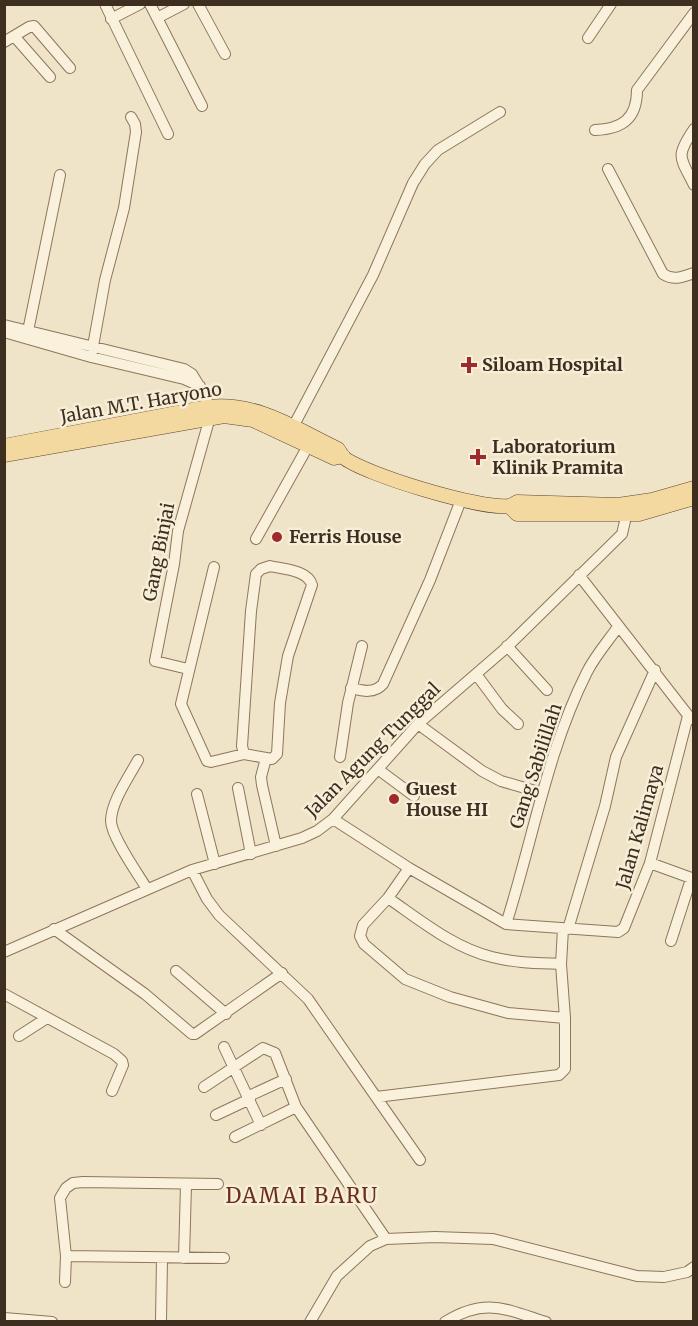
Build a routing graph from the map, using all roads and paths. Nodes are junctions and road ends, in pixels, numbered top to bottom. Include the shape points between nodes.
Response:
1 (105, 4) edge
2 (140, 4) edge
3 (150, 4) edge
4 (184, 4) edge
5 (198, 4) edge
6 (612, 4) edge
7 (693, 13) edge
8 (157, 18) junction
9 (111, 19) junction
10 (588, 38) dead end
11 (9, 39) edge
12 (225, 54) dead end
13 (70, 68) dead end
14 (50, 77) dead end
15 (202, 106) dead end
16 (500, 112) dead end
17 (131, 117) dead end
18 (693, 129) edge
19 (595, 130) dead end
20 (168, 134) dead end
21 (608, 169) dead end
22 (60, 176) dead end
23 (693, 185) edge
24 (693, 273) edge
25 (4, 325) edge
26 (28, 331) junction
27 (4, 332) edge
28 (92, 353) junction
29 (209, 412) junction
30 (293, 427) junction
31 (4, 446) edge
32 (308, 446) junction
33 (4, 455) edge
34 (343, 456) junction
35 (693, 488) edge
36 (693, 498) edge
37 (461, 500) junction
38 (628, 509) junction
39 (256, 539) dead end
40 (214, 567) dead end
41 (579, 575) junction
42 (618, 627) junction
43 (362, 646) dead end
44 (507, 646) junction
45 (188, 669) junction
46 (655, 670) junction
47 (476, 674) junction
48 (351, 688) junction
49 (547, 690) dead end
50 (691, 719) edge
51 (418, 724) junction
52 (518, 724) dead end
53 (244, 754) junction
54 (340, 757) dead end
55 (266, 758) junction
56 (138, 760) dead end
57 (379, 770) junction
58 (238, 788) dead end
59 (542, 793) junction
60 (197, 794) dead end
61 (414, 796) dead end
62 (333, 819) junction
63 (276, 846) junction
64 (251, 854) junction
65 (650, 862) junction
66 (215, 864) junction
67 (409, 868) junction
68 (192, 870) junction
69 (692, 879) edge
70 (147, 889) junction
71 (388, 898) junction
72 (506, 924) junction
73 (54, 929) junction
74 (565, 929) junction
75 (670, 941) dead end
76 (4, 952) edge
77 (561, 964) junction
78 (176, 971) dead end
79 (282, 973) junction
80 (4, 994) edge
81 (226, 1014) junction
82 (47, 1018) junction
83 (565, 1018) junction
84 (19, 1036) dead end
85 (224, 1047) dead end
86 (234, 1066) junction
87 (286, 1079) junction
88 (204, 1087) dead end
89 (112, 1091) dead end
90 (376, 1097) junction
91 (249, 1098) junction
92 (296, 1107) junction
93 (216, 1115) dead end
94 (261, 1125) junction
95 (234, 1137) dead end
96 (420, 1160) dead end
97 (186, 1185) junction
98 (218, 1185) dead end
99 (386, 1239) junction
100 (66, 1256) junction
101 (162, 1258) junction
102 (184, 1258) junction
103 (225, 1258) dead end
104 (693, 1267) edge
105 (65, 1282) dead end
106 (4, 1318) edge
107 (52, 1322) edge
108 (161, 1322) edge
109 (310, 1322) edge
110 (445, 1322) edge
111 (546, 1322) edge

1 - 9 street
2 - 9 street
3 - 8 street
4 - 8 street
5 - 12 street
6 - 10 street
7 - 19 street via 637,90 633,114 609,130
8 - 15 street
9 - 20 street
11 - 13 street via 34,26
11 - 14 street
16 - 30 street via 438,150 424,164 373,275
17 - 28 street via 136,132 126,198
18 - 23 street via 680,157
21 - 24 street via 663,274 679,278
22 - 26 street
25 - 26 street
26 - 28 street
27 - 28 street
28 - 29 street via 200,386
29 - 30 main road, Jalan M.T. Haryono via 236,406
29 - 31 main road, Jalan M.T. Haryono
29 - 32 main road, Jalan M.T. Haryono via 253,420
29 - 33 main road, Jalan M.T. Haryono
29 - 45 street, Gang Binjai via 178,531 155,661
30 - 34 main road, Jalan M.T. Haryono via 338,449
32 - 34 main road, Jalan M.T. Haryono via 334,458
32 - 39 street
34 - 37 main road, Jalan M.T. Haryono via 383,476
35 - 38 main road, Jalan M.T. Haryono
36 - 38 main road, Jalan M.T. Haryono via 654,511
37 - 38 main road, Jalan M.T. Haryono via 509,506 517,502
37 - 48 street via 383,684 368,692
38 - 41 street, Jalan Agung Tunggal via 622,534
40 - 45 street
41 - 42 street, Jalan Kalimaya
41 - 44 street, Jalan Agung Tunggal
42 - 46 street, Jalan Kalimaya
42 - 59 street, Gang Sabilillah via 588,670
43 - 48 street
44 - 47 street, Jalan Agung Tunggal
44 - 49 street
45 - 53 street via 181,704 204,757 211,762
46 - 50 street, Jalan Kalimaya
46 - 74 street via 616,757
47 - 51 street, Jalan Agung Tunggal
47 - 52 street
48 - 54 street
50 - 65 street, Jalan Kalimaya
51 - 57 street, Jalan Agung Tunggal
51 - 59 street via 482,771
53 - 55 street
53 - 55 street via 256,574 270,566 301,573 312,585 288,656 277,754
55 - 63 street via 261,777
56 - 70 street via 119,794 111,824
57 - 61 street
57 - 62 street, Jalan Agung Tunggal
58 - 64 street
59 - 72 street, Gang Sabilillah
60 - 66 street
62 - 63 street, Jalan Agung Tunggal via 317,831
62 - 67 street, Jalan Kalimaya
63 - 64 street, Jalan Agung Tunggal
64 - 66 street, Jalan Agung Tunggal
65 - 69 street
65 - 74 street, Jalan Kalimaya via 622,931
66 - 68 street, Jalan Agung Tunggal
67 - 71 street
67 - 72 street, Jalan Kalimaya
68 - 70 street, Jalan Agung Tunggal
68 - 79 street via 219,915
69 - 75 street
70 - 73 street, Jalan Agung Tunggal
71 - 77 street via 458,944 489,957
71 - 83 street via 363,925 360,936 364,944 405,979 496,1011
72 - 74 street, Jalan Kalimaya
73 - 76 street, Jalan Agung Tunggal
73 - 81 street via 145,994 192,1034
74 - 77 street
77 - 83 street
78 - 81 street
79 - 81 street
79 - 90 street via 308,999
80 - 82 street
82 - 84 street
82 - 89 street via 122,1061
83 - 90 street via 566,1065 559,1075
85 - 86 street
86 - 87 street via 263,1048 268,1049 275,1053
86 - 88 street
86 - 91 street
87 - 91 street
87 - 92 street
90 - 96 street
91 - 93 street
91 - 94 street
92 - 94 street
92 - 99 street
94 - 95 street
97 - 98 street
97 - 100 street via 83,1182 66,1188 60,1198
97 - 102 street
99 - 104 street via 493,1239 637,1276 664,1277
99 - 109 street via 370,1246 337,1276
100 - 101 street
100 - 105 street
101 - 102 street
101 - 108 street
102 - 103 street
106 - 107 street
110 - 111 street via 481,1306 498,1306

